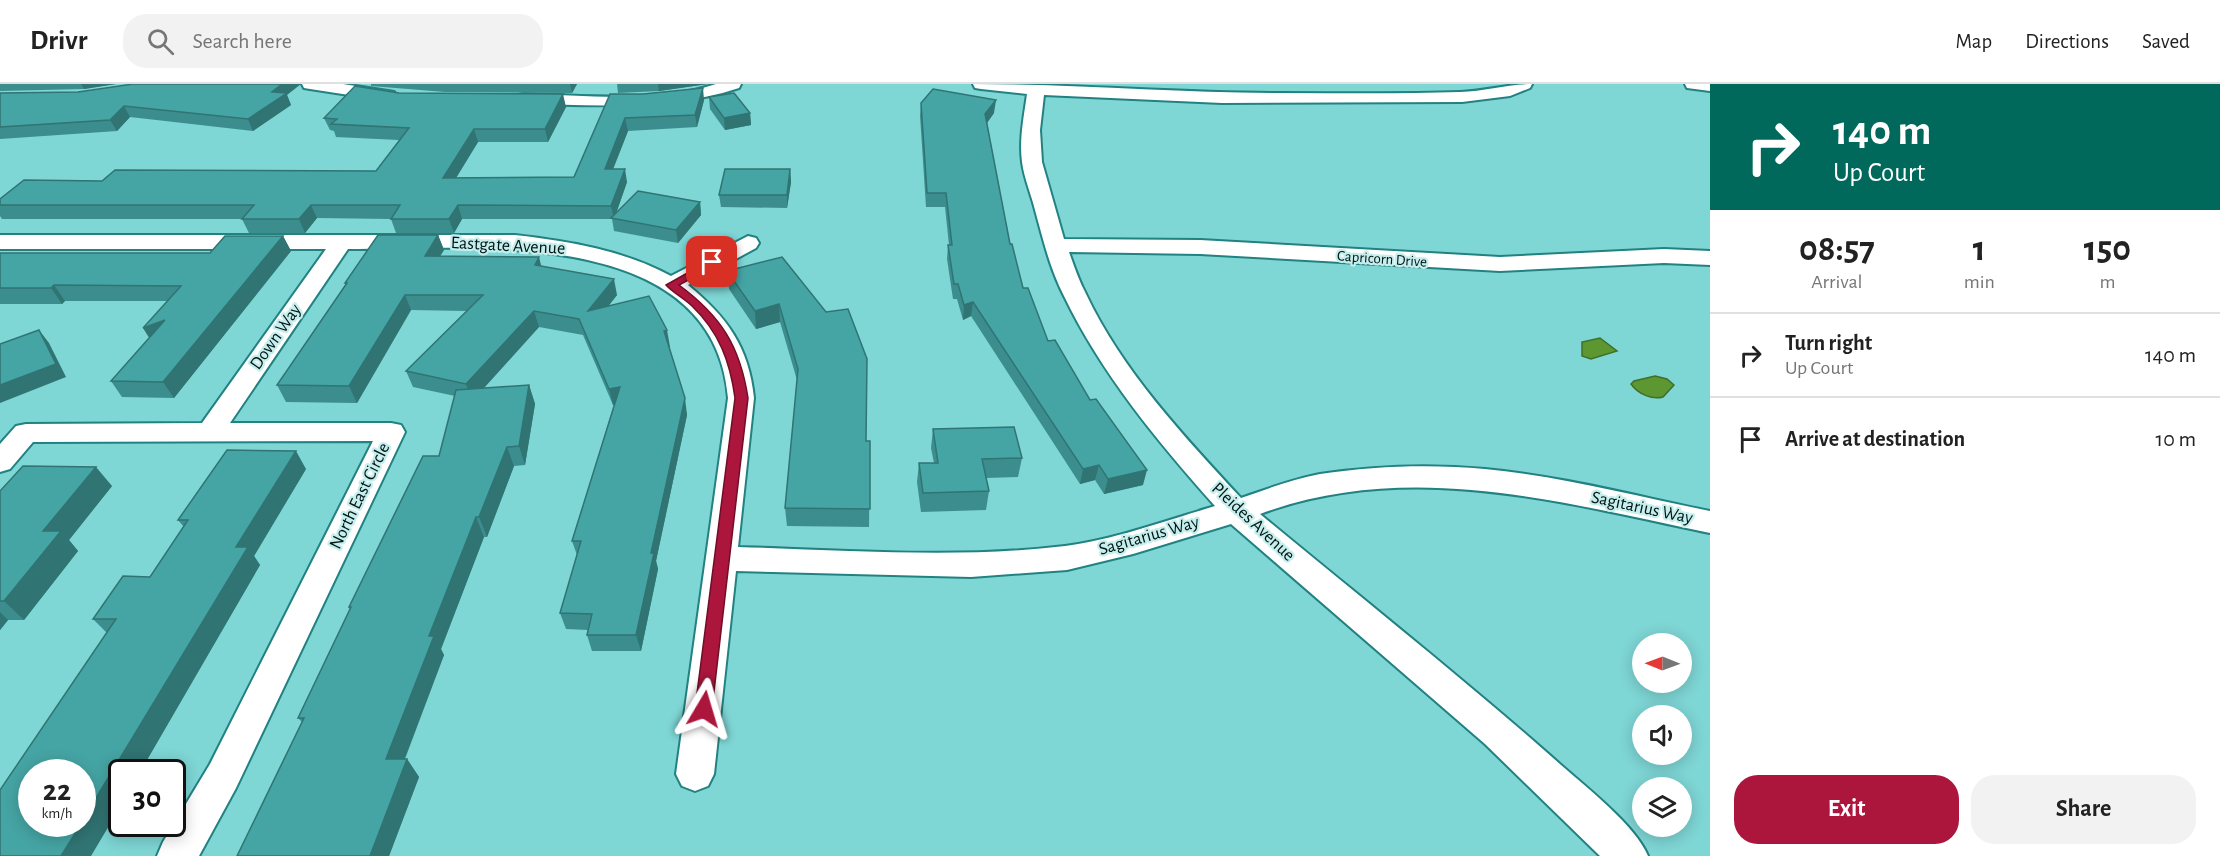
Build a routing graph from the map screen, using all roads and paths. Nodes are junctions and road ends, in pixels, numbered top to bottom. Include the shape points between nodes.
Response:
1 (310, 84) edge
2 (733, 84) edge
3 (981, 84) edge
4 (1524, 84) edge
5 (1693, 84) edge
6 (332, 85) edge
7 (1710, 86) edge
8 (1036, 90) junction
9 (403, 98) edge
10 (508, 99) edge
11 (0, 242) edge
12 (342, 242) junction
13 (748, 243) dead end
14 (1055, 245) junction
15 (1710, 258) edge
16 (671, 285) junction
17 (210, 432) junction
18 (0, 462) edge
19 (1236, 511) junction
20 (1710, 522) edge
21 (723, 558) junction
22 (695, 774) dead end
23 (177, 856) edge
24 (1628, 856) edge

1 - 6 street
2 - 10 street via 696,95 645,99
3 - 8 street
4 - 8 street via 1504,92 1462,98 1185,97
5 - 7 street
6 - 9 street
8 - 14 street, Pleides Avenue via 1030,130 1032,162
11 - 12 street, Eastgate Avenue
12 - 16 street, Eastgate Avenue via 551,245 616,259
12 - 17 street, Down Way
13 - 16 street
14 - 15 street, Capricorn Drive via 1200,247 1500,264 1664,256
14 - 19 street, Pleides Avenue via 1074,294 1124,376 1187,457
16 - 21 street, Eastgate Avenue via 713,322 728,344 738,370 741,413
17 - 18 street, North East Circle via 26,433
17 - 23 street, North East Circle via 391,432 222,776
19 - 20 street, Sagitarius Way via 1319,485 1410,477 1483,479 1535,486
19 - 21 street, Sagitarius Way via 1067,558 970,565
19 - 24 street, Pleides Avenue via 1498,732
21 - 22 street, Eastgate Avenue

